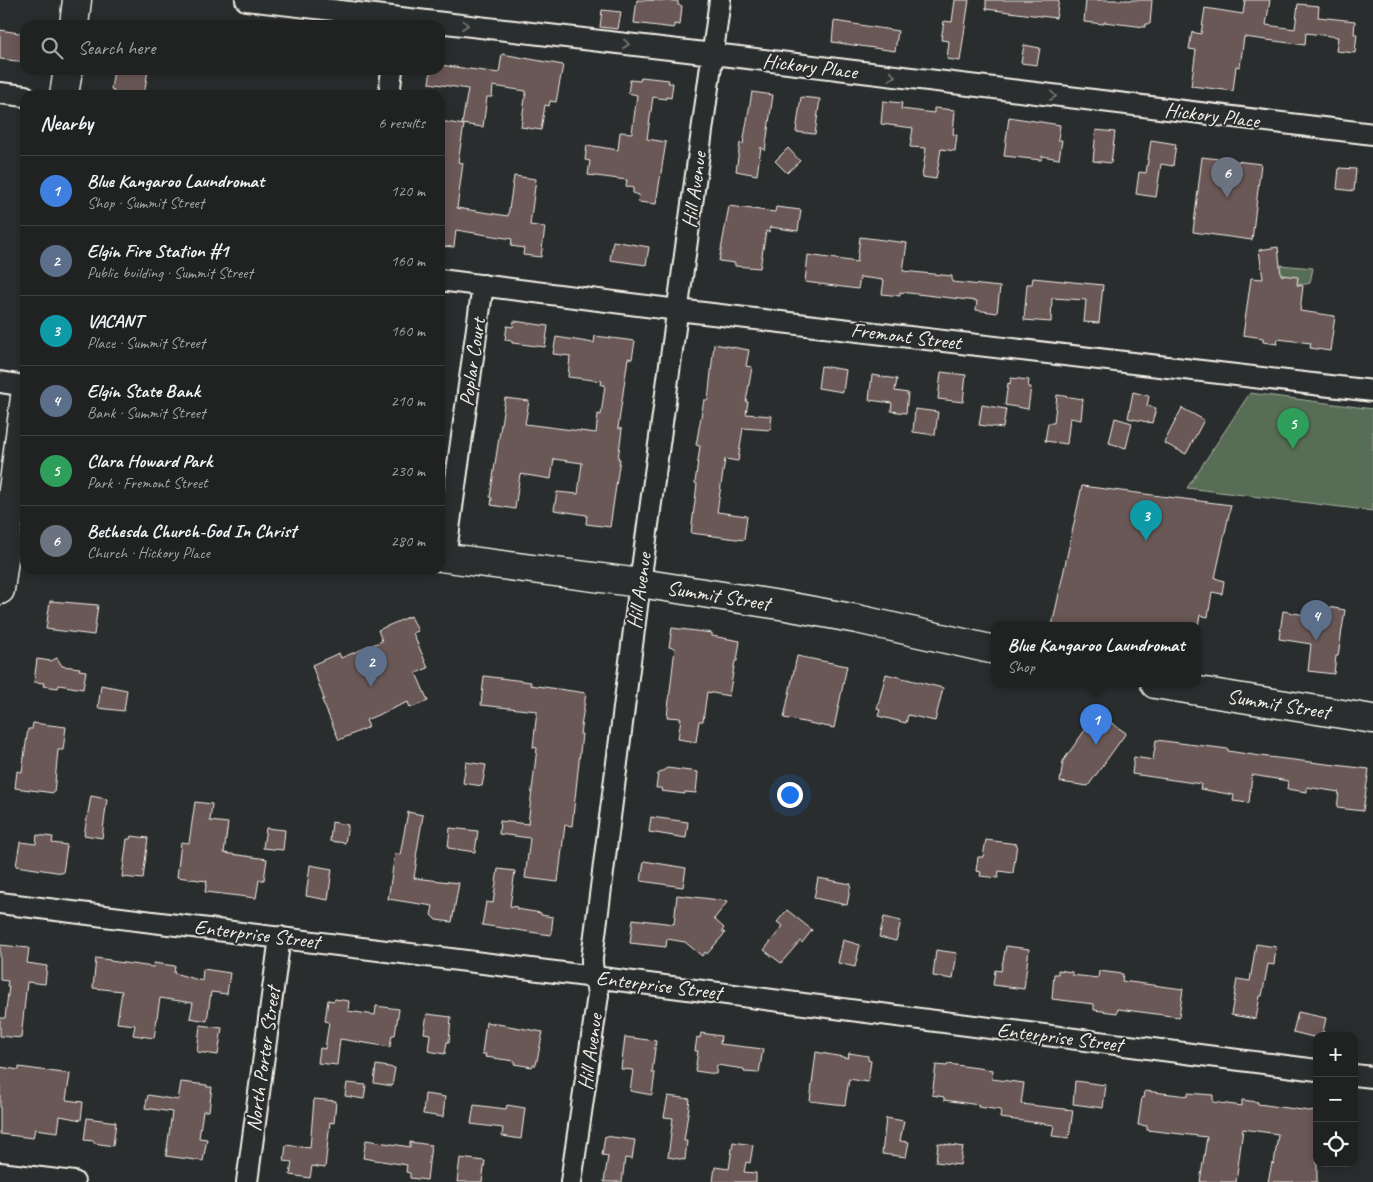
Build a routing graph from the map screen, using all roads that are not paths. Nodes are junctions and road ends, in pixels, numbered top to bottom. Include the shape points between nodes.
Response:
1 (77, 0) edge
2 (246, 0) edge
3 (720, 0) edge
4 (75, 20) edge
5 (391, 20) edge
6 (445, 26) edge
7 (712, 54) junction
8 (67, 75) edge
9 (391, 75) edge
10 (65, 90) edge
11 (390, 90) edge
12 (0, 93) edge
13 (20, 95) edge
14 (1373, 134) edge
15 (445, 281) edge
16 (482, 285) junction
17 (678, 310) junction
18 (0, 382) edge
19 (20, 385) edge
20 (1373, 391) edge
21 (20, 447) edge
22 (445, 544) edge
23 (10, 547) edge
24 (445, 558) edge
25 (640, 583) junction
26 (0, 590) edge
27 (991, 649) edge
28 (1173, 687) edge
29 (1373, 720) edge
30 (0, 903) edge
31 (280, 937) junction
32 (594, 976) junction
33 (1313, 1069) edge
34 (1358, 1076) edge
35 (1373, 1078) edge
36 (0, 1173) edge
37 (74, 1182) edge
38 (247, 1182) edge
39 (571, 1182) edge

1 - 4 main road
2 - 5 street, Hickory Place
3 - 7 street, Hill Avenue
6 -> 7 street, Hickory Place
7 -> 14 street, Hickory Place
7 - 17 street, Hill Avenue
8 - 10 main road
9 - 11 street
12 - 13 street
15 - 16 street, Fremont Street
16 - 17 street, Fremont Street
16 - 22 street, Poplar Court
17 - 20 street, Fremont Street
17 - 25 street, Hill Avenue
18 - 19 street
21 - 23 main road
23 - 26 main road
24 - 25 main road, Summit Street
25 - 27 main road, Summit Street via 857,619
25 - 32 street, Hill Avenue via 592,958
28 - 29 main road, Summit Street
30 - 31 street, Enterprise Street
31 - 32 street, Enterprise Street
31 - 38 street, North Porter Street
32 - 33 street, Enterprise Street
32 - 39 street, Hill Avenue via 598,995
34 - 35 street
36 - 37 street

